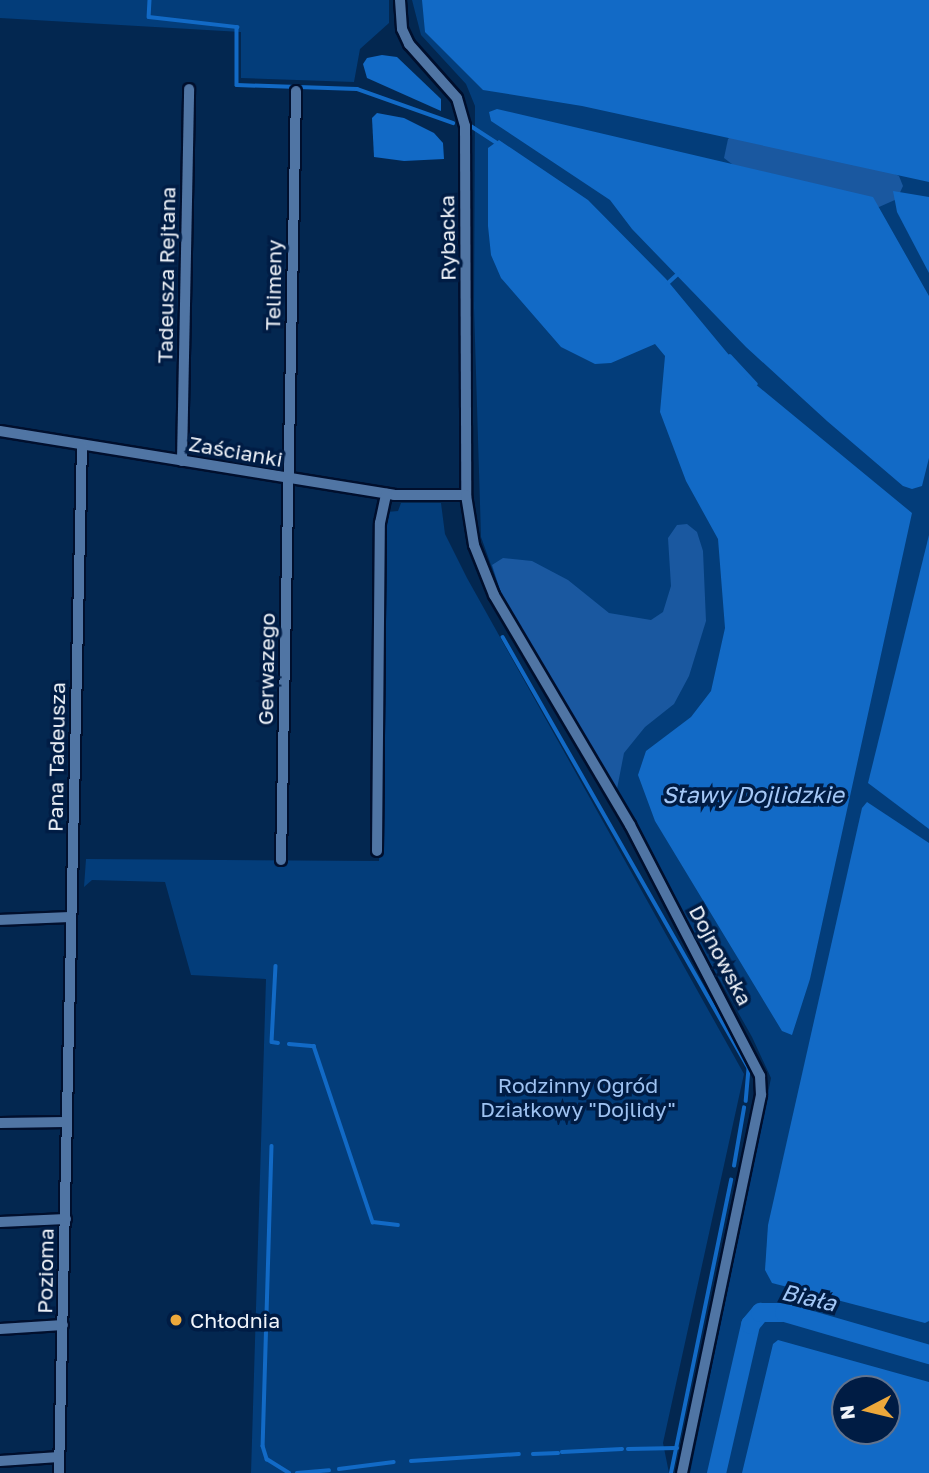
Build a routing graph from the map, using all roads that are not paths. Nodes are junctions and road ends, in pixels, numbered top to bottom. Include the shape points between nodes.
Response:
1 (400, 0) edge
2 (189, 89) dead end
3 (296, 91) dead end
4 (0, 431) edge
5 (82, 446) junction
6 (182, 461) junction
7 (289, 479) junction
8 (386, 494) junction
9 (466, 495) junction
10 (377, 850) dead end
11 (281, 860) dead end
12 (71, 917) junction
13 (0, 920) edge
14 (67, 1069) joint
15 (66, 1122) junction
16 (0, 1123) edge
17 (66, 1219) junction
18 (0, 1222) edge
19 (63, 1325) junction
20 (0, 1329) edge
21 (60, 1457) junction
22 (0, 1461) edge
23 (59, 1473) edge
24 (682, 1473) edge

1 - 9 street, Rybacka via 402,29 409,44 457,98 465,126
2 - 6 street, Tadeusza Rejtana
3 - 7 street, Telimeny
4 - 5 street, Zaścianki
5 - 6 street, Zaścianki
5 - 12 street, Pana Tadeusza
6 - 7 street, Zaścianki
7 - 8 street, Zaścianki
7 - 11 street, Gerwazego
8 - 9 street, Zaścianki
8 - 10 street via 380,523
9 - 24 street, Dojnowska via 474,545 494,595 630,825 760,1076 761,1095
12 - 13 street
12 - 14 street, Pana Tadeusza
14 - 15 street, Pozioma
15 - 16 street
15 - 17 street, Pozioma
17 - 18 street
17 - 19 street, Pozioma
19 - 20 street
19 - 21 street, Pozioma
21 - 22 street
21 - 23 street, Pozioma

